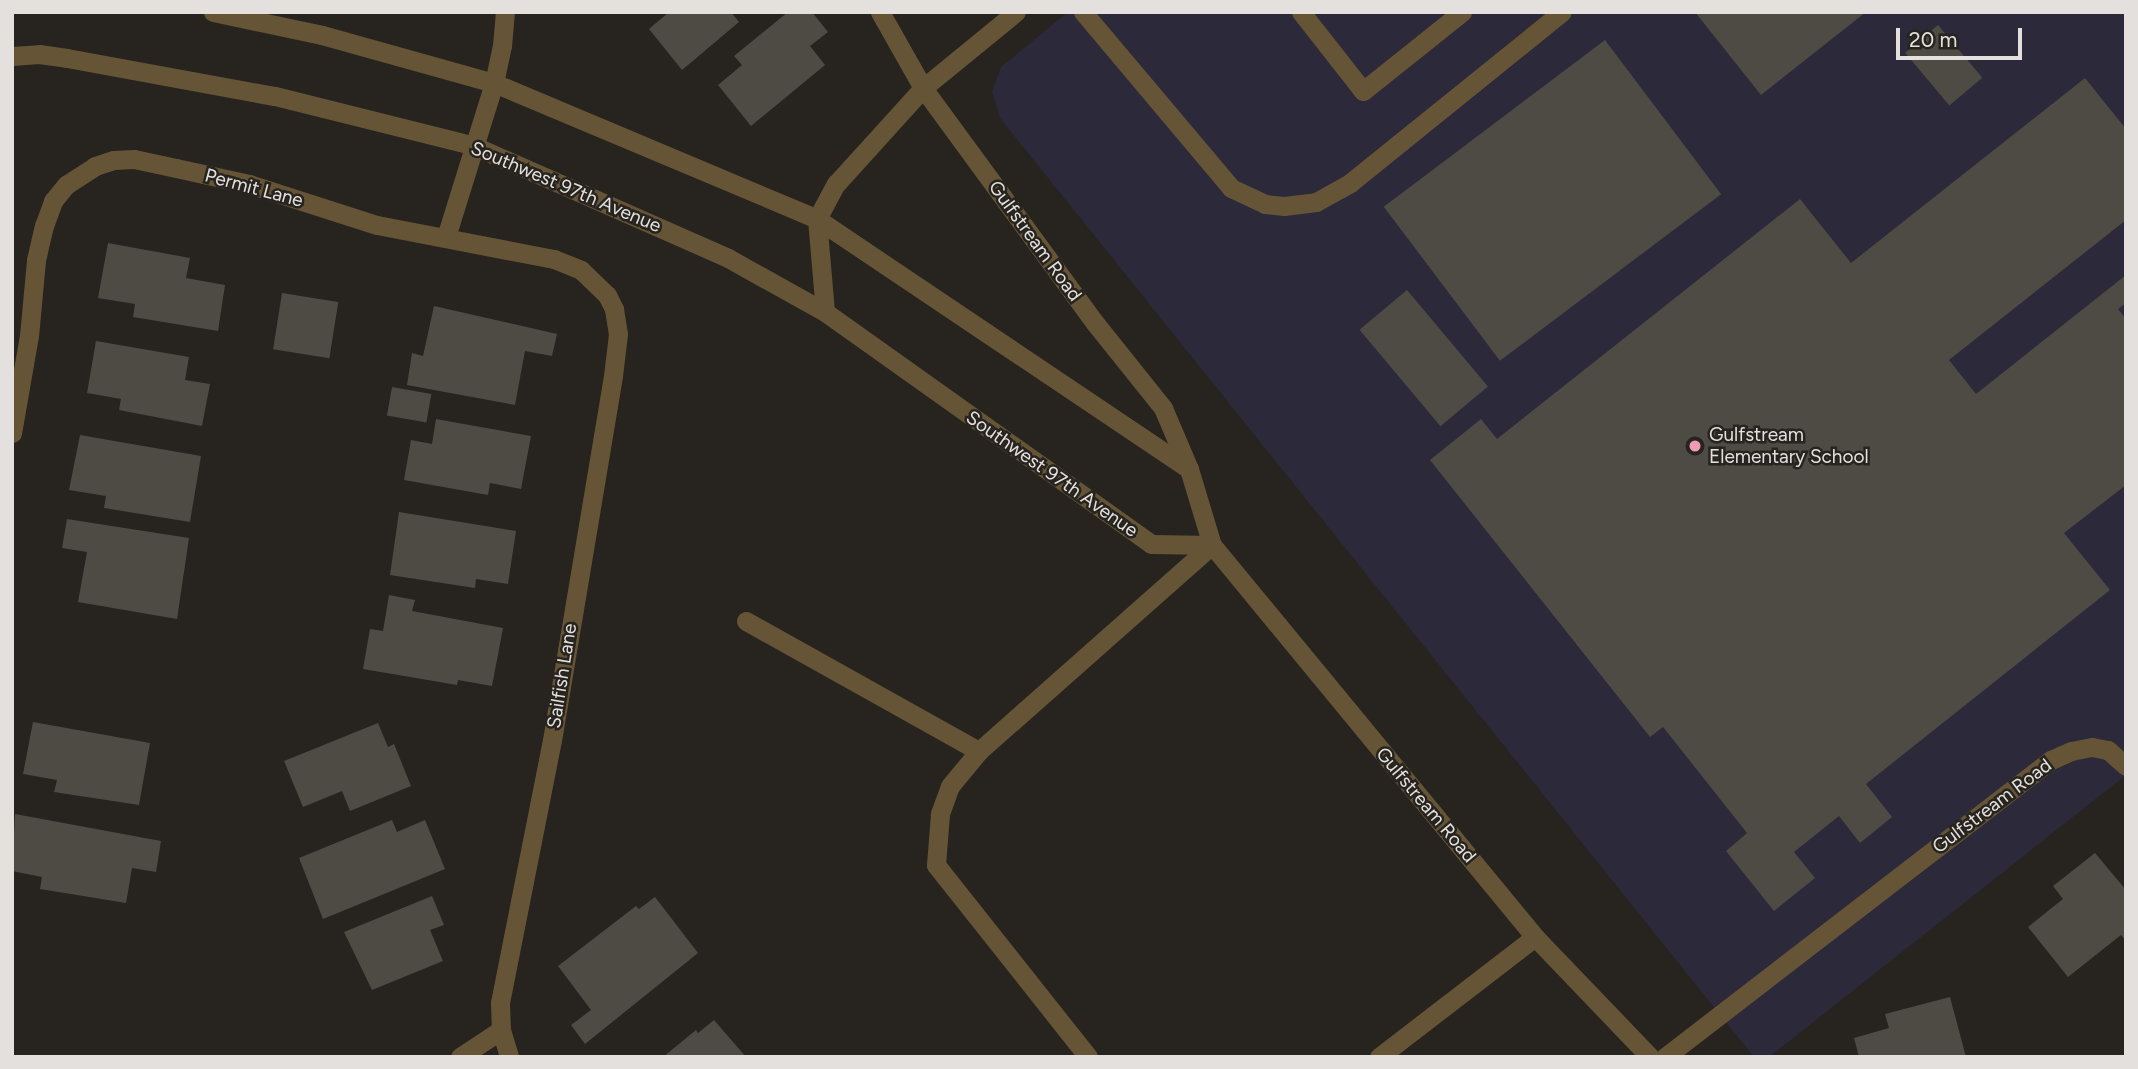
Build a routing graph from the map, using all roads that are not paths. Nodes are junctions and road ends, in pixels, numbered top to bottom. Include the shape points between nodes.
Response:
1 (213, 12) edge
2 (505, 12) edge
3 (880, 12) edge
4 (1016, 12) edge
5 (1083, 12) edge
6 (1301, 12) edge
7 (1462, 12) edge
8 (1562, 12) edge
9 (12, 56) edge
10 (494, 83) junction
11 (923, 88) junction
12 (472, 145) junction
13 (817, 219) junction
14 (446, 236) junction
15 (607, 295) joint
16 (825, 312) junction
17 (12, 433) edge
18 (1189, 469) junction
19 (1212, 545) junction
20 (746, 621) dead end
21 (979, 751) junction
22 (2126, 765) edge
23 (1535, 937) junction
24 (501, 1030) junction
25 (460, 1057) edge
26 (509, 1057) edge
27 (1088, 1057) edge
28 (1379, 1057) edge
29 (1650, 1057) edge
30 (1665, 1057) edge

1 - 10 street via 322,35
2 - 10 street
3 - 11 street, Gulfstream Road
4 - 11 street
5 - 8 street via 1231,188 1265,204 1291,206 1316,202 1350,183
6 - 7 street via 1363,91
9 - 12 street, Southwest 97th Avenue via 67,58 250,91
10 - 12 street
10 - 13 street
11 - 13 street via 836,184
11 - 18 street, Gulfstream Road via 1163,408
12 - 14 street
12 - 16 street, Southwest 97th Avenue via 728,258
13 - 16 street
13 - 18 street
14 - 15 street, Permit Lane via 567,263 582,270
14 - 17 street, Permit Lane via 377,225 249,184 134,159 95,166 66,185 54,201 36,260
15 - 24 street, Sailfish Lane via 618,334 613,376 552,740 500,1003
16 - 19 street, Southwest 97th Avenue via 1151,544
18 - 19 street
19 - 21 street
19 - 23 street, Gulfstream Road
20 - 21 street
21 - 27 street via 950,786 940,814 936,865
22 - 30 street, Gulfstream Road via 2108,750 2092,747 2050,760
23 - 28 street
23 - 29 street, Gulfstream Road
24 - 25 street
24 - 26 street, Sailfish Lane

